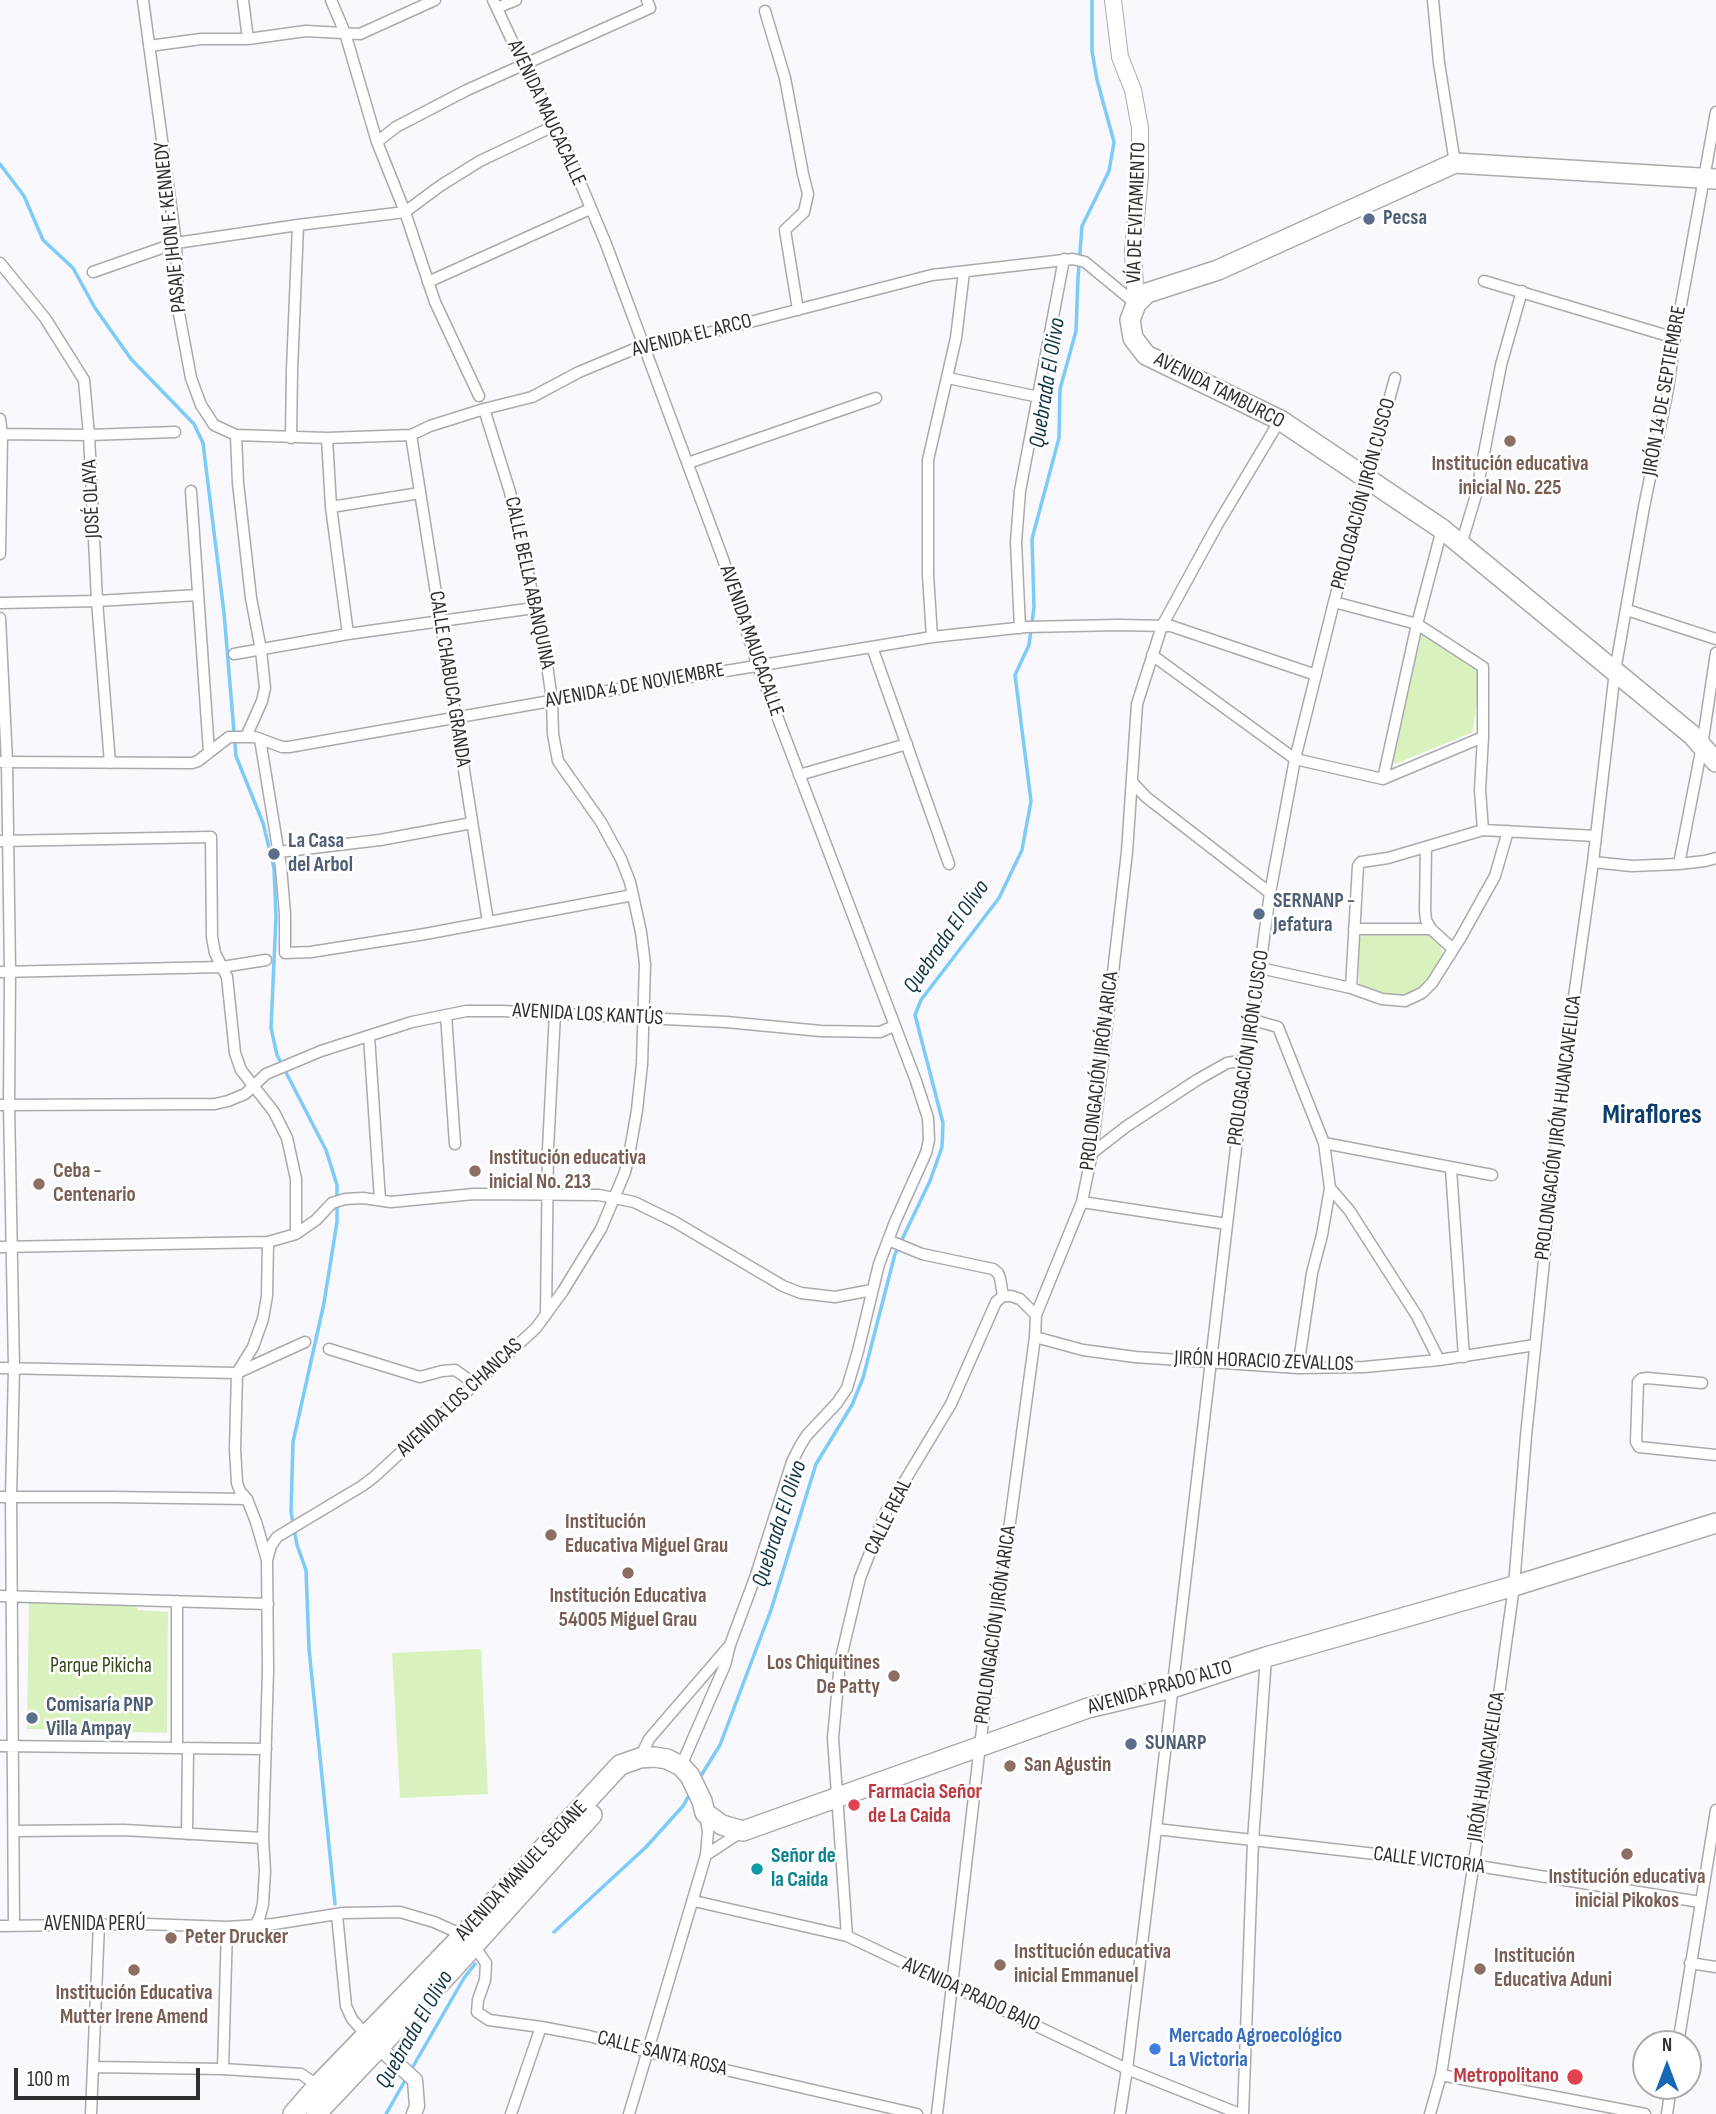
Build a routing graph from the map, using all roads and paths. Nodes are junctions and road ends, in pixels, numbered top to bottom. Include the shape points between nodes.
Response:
1 (143, 0) edge
2 (243, 0) edge
3 (331, 0) edge
4 (435, 0) edge
5 (516, 0) edge
6 (1113, 0) edge
7 (1433, 0) edge
8 (495, 4) edge
9 (649, 4) edge
10 (765, 11) dead end
11 (345, 33) junction
12 (248, 39) junction
13 (149, 46) junction
14 (523, 64) junction
15 (1716, 112) edge
16 (556, 125) junction
17 (377, 142) junction
18 (1455, 163) junction
19 (1709, 178) edge
20 (590, 209) junction
21 (405, 212) junction
22 (298, 225) junction
23 (176, 243) junction
24 (1068, 259) junction
25 (0, 263) edge
26 (93, 272) dead end
27 (964, 272) junction
28 (1483, 281) dead end
29 (428, 282) junction
30 (1522, 291) junction
31 (1136, 304) junction
32 (798, 310) junction
33 (1675, 338) junction
34 (644, 345) junction
35 (948, 378) junction
36 (1395, 378) dead end
37 (479, 396) dead end
38 (1038, 397) junction
39 (876, 398) dead end
40 (484, 409) junction
41 (0, 419) edge
42 (1280, 420) junction
43 (175, 432) dead end
44 (1, 434) edge
45 (89, 435) junction
46 (236, 435) junction
47 (411, 435) junction
48 (291, 438) junction
49 (327, 439) junction
50 (688, 463) junction
51 (1367, 479) junction
52 (191, 491) dead end
53 (420, 493) junction
54 (331, 507) junction
55 (1442, 529) junction
56 (1461, 545) junction
57 (0, 554) edge
58 (198, 595) junction
59 (97, 601) junction
60 (1334, 602) junction
61 (0, 603) edge
62 (534, 608) junction
63 (1627, 610) junction
64 (0, 618) edge
65 (440, 621) junction
66 (1417, 624) junction
67 (1162, 626) junction
68 (1023, 628) junction
69 (348, 634) junction
70 (932, 637) junction
71 (1716, 639) edge
72 (872, 647) junction
73 (261, 650) junction
74 (1716, 653) edge
75 (234, 654) dead end
76 (1152, 655) junction
77 (758, 666) junction
78 (1615, 671) junction
79 (1316, 674) junction
80 (552, 700) junction
81 (455, 717) junction
82 (244, 737) junction
83 (1483, 737) junction
84 (260, 739) junction
85 (906, 744) junction
86 (1702, 746) junction
87 (209, 752) junction
88 (1295, 759) junction
89 (4, 762) edge
90 (1716, 762) edge
91 (110, 763) junction
92 (799, 775) junction
93 (1383, 779) junction
94 (1132, 782) junction
95 (472, 823) junction
96 (1483, 830) junction
97 (1508, 831) junction
98 (1596, 836) junction
99 (4, 840) edge
100 (1426, 846) junction
101 (279, 852) junction
102 (1716, 858) edge
103 (1593, 862) junction
104 (949, 864) dead end
105 (1679, 864) junction
106 (1270, 893) junction
107 (633, 895) junction
108 (488, 922) junction
109 (1354, 929) junction
110 (1431, 929) junction
111 (1453, 950) junction
112 (266, 960) dead end
113 (222, 967) junction
114 (1260, 968) junction
115 (5, 972) edge
116 (1351, 988) junction
117 (555, 1013) junction
118 (446, 1015) junction
119 (644, 1019) junction
120 (1253, 1020) junction
121 (894, 1026) junction
122 (369, 1036) junction
123 (1248, 1060) junction
124 (254, 1086) junction
125 (5, 1105) edge
126 (1324, 1143) junction
127 (455, 1144) dead end
128 (1092, 1153) junction
129 (1451, 1169) junction
130 (1492, 1175) dead end
131 (1330, 1188) junction
132 (548, 1194) junction
133 (616, 1197) junction
134 (380, 1200) junction
135 (1082, 1202) junction
136 (1227, 1224) junction
137 (296, 1234) junction
138 (890, 1241) junction
139 (268, 1242) junction
140 (6, 1247) edge
141 (872, 1290) junction
142 (1003, 1296) junction
143 (545, 1315) junction
144 (1036, 1315) junction
145 (1035, 1338) junction
146 (305, 1342) dead end
147 (1535, 1345) junction
148 (328, 1349) dead end
149 (1464, 1357) junction
150 (1439, 1360) junction
151 (1210, 1362) junction
152 (0, 1368) edge
153 (15, 1368) junction
154 (1298, 1368) junction
155 (237, 1373) junction
156 (1702, 1383) dead end
157 (475, 1384) junction
158 (1716, 1455) edge
159 (6, 1497) edge
160 (247, 1499) junction
161 (1716, 1523) edge
162 (267, 1560) junction
163 (1514, 1586) junction
164 (0, 1597) edge
165 (12, 1597) junction
166 (177, 1601) junction
167 (268, 1604) junction
168 (730, 1645) junction
169 (1266, 1657) junction
170 (1172, 1688) junction
171 (979, 1745) junction
172 (0, 1746) edge
173 (14, 1746) junction
174 (182, 1748) junction
175 (266, 1749) junction
176 (640, 1758) junction
177 (686, 1771) junction
178 (837, 1798) junction
179 (703, 1807) junction
180 (1716, 1810) edge
181 (1156, 1829) junction
182 (14, 1831) junction
183 (743, 1831) junction
184 (187, 1833) junction
185 (263, 1838) junction
186 (1253, 1841) junction
187 (706, 1855) junction
188 (1472, 1865) junction
189 (694, 1901) junction
190 (1700, 1902) junction
191 (337, 1914) junction
192 (99, 1924) junction
193 (0, 1926) edge
194 (14, 1926) junction
195 (255, 1926) junction
196 (227, 1927) junction
197 (847, 1936) junction
198 (468, 1940) junction
199 (1690, 1963) junction
200 (1716, 1967) edge
201 (953, 1987) junction
202 (541, 2027) junction
203 (1680, 2030) edge
204 (372, 2042) junction
205 (648, 2052) junction
206 (93, 2067) junction
207 (223, 2069) junction
208 (1127, 2069) junction
209 (1441, 2076) junction
210 (325, 2091) junction
211 (91, 2114) edge
212 (293, 2114) edge
213 (316, 2114) edge
214 (414, 2114) edge
215 (511, 2114) edge
216 (628, 2114) edge
217 (917, 2114) edge
218 (937, 2114) edge
219 (1120, 2114) edge
220 (1242, 2114) edge
221 (1430, 2114) edge
222 (1645, 2114) edge

1 - 13 street, PASAJE JHON F. KENNEDY
2 - 12 street
3 - 11 street
4 - 11 street via 360,34
5 - 8 street
6 - 31 main road, VÍA DE EVITAMIENTO via 1120,57 1133,90 1140,128 1133,251
7 - 18 street
8 - 14 street, AVENIDA MAUCACALLE
9 - 14 street
10 - 32 street via 785,78 808,194 804,212 785,230
11 - 12 street via 306,31
11 - 17 street
12 - 13 street
13 - 23 street, PASAJE JHON F. KENNEDY
14 - 16 street, AVENIDA MAUCACALLE
14 - 17 street via 408,121
15 - 19 street, JIRÓN 14 DE SEPTIEMBRE
16 - 20 street, AVENIDA MAUCACALLE
16 - 21 street via 480,162
17 - 21 street
18 - 19 highway
18 - 31 highway via 1218,270 1147,293
19 - 33 street, JIRÓN 14 DE SEPTIEMBRE
20 - 29 street
20 - 34 street, AVENIDA MAUCACALLE
21 - 22 street
21 - 29 street
22 - 23 street
22 - 48 street
23 - 26 street
23 - 46 street, PASAJE JHON F. KENNEDY via 178,309 191,378 214,425
24 - 27 street, AVENIDA EL ARCO
24 - 31 street, AVENIDA EL ARCO via 1085,262
24 - 38 street
25 - 45 street, JOSÉ OLAYA via 45,318 84,380
27 - 32 street, AVENIDA EL ARCO via 932,275
27 - 35 street
28 - 30 street
29 - 37 street
30 - 33 street
30 - 56 street
31 - 42 highway, AVENIDA TAMBURCO via 1130,320 1133,338 1146,355
32 - 34 street, AVENIDA EL ARCO
33 - 63 street, JIRÓN 14 DE SEPTIEMBRE
34 - 40 street, AVENIDA EL ARCO via 532,397
34 - 50 street, AVENIDA MAUCACALLE
35 - 38 street
35 - 70 street via 928,460
36 - 51 street, PROLOGACIÓN JIRÓN CUSCO
38 - 68 street via 1020,491 1016,542
39 - 50 street
40 - 47 street, AVENIDA EL ARCO
40 - 62 street, CALLE BELLA ABANQUINA via 510,492
41 - 44 street
42 - 51 highway, AVENIDA TAMBURCO
42 - 67 street, PROLONGACIÓN JIRÓN ARICA
43 - 45 street
44 - 45 street
44 - 57 street
45 - 59 street, JOSÉ OLAYA
46 - 48 street, AVENIDA EL ARCO
46 - 73 street via 242,521
47 - 49 street, AVENIDA EL ARCO
47 - 53 street, CALLE CHABUCA GRANDA
48 - 49 street, AVENIDA EL ARCO
49 - 54 street
50 - 77 street, AVENIDA MAUCACALLE
51 - 55 highway, AVENIDA TAMBURCO
51 - 60 street, PROLOGACIÓN JIRÓN CUSCO
52 - 58 street
53 - 54 street
53 - 65 street, CALLE CHABUCA GRANDA
54 - 69 street
55 - 56 highway, AVENIDA TAMBURCO
55 - 66 street
56 - 78 highway, AVENIDA TAMBURCO
58 - 59 street
58 - 87 street
59 - 61 street
59 - 91 street, JOSÉ OLAYA
60 - 66 street
60 - 79 street, PROLOGACIÓN JIRÓN CUSCO
62 - 65 street
62 - 80 street, CALLE BELLA ABANQUINA
63 - 71 street
63 - 78 street, JIRÓN 14 DE SEPTIEMBRE
64 - 89 street
65 - 69 street
65 - 81 street, CALLE CHABUCA GRANDA
66 - 83 street via 1483,667
66 - 93 street
67 - 68 street, AVENIDA 4 DE NOVIEMBRE
67 - 76 street, PROLONGACIÓN JIRÓN ARICA
67 - 79 street, AVENIDA 4 DE NOVIEMBRE
68 - 70 street, AVENIDA 4 DE NOVIEMBRE
69 - 73 street
70 - 72 street, AVENIDA 4 DE NOVIEMBRE
72 - 77 street, AVENIDA 4 DE NOVIEMBRE
72 - 85 street
73 - 75 street
73 - 82 street via 265,688
74 - 86 street
76 - 88 street
76 - 94 street, PROLONGACIÓN JIRÓN ARICA via 1137,704
77 - 80 street, AVENIDA 4 DE NOVIEMBRE
77 - 92 street, AVENIDA MAUCACALLE
78 - 86 highway, AVENIDA TAMBURCO
78 - 98 street, PROLONGACIÓN JIRÓN HUANCAVELICA
79 - 88 street, PROLOGACIÓN JIRÓN CUSCO
80 - 81 street, AVENIDA 4 DE NOVIEMBRE
80 - 107 street, CALLE BELLA ABANQUINA via 558,761 612,840
81 - 84 street, AVENIDA 4 DE NOVIEMBRE via 289,747
81 - 95 street, CALLE CHABUCA GRANDA
82 - 84 street, AVENIDA 4 DE NOVIEMBRE
82 - 87 street, AVENIDA 4 DE NOVIEMBRE via 229,737
83 - 93 street
83 - 96 street
84 - 101 street
85 - 92 street
85 - 104 street
86 - 90 highway, AVENIDA TAMBURCO
86 - 105 street
87 - 91 street, AVENIDA 4 DE NOVIEMBRE via 192,763
88 - 93 street
88 - 106 street, PROLOGACIÓN JIRÓN CUSCO
89 - 91 street, AVENIDA 4 DE NOVIEMBRE
89 - 99 street
92 - 121 street, AVENIDA MAUCACALLE
94 - 106 street
94 - 128 street, PROLONGACIÓN JIRÓN ARICA
95 - 101 street
95 - 108 street, CALLE CHABUCA GRANDA
96 - 97 street
96 - 100 street
97 - 98 street
97 - 111 street via 1495,876
98 - 103 street, PROLONGACIÓN JIRÓN HUANCAVELICA
99 - 113 street via 211,837 212,937
99 - 115 street
100 - 109 street via 1358,866
100 - 110 street via 1425,909
101 - 108 street via 285,953
102 - 105 street
103 - 105 street
103 - 147 street, PROLONGACIÓN JIRÓN HUANCAVELICA
106 - 114 street, PROLOGACIÓN JIRÓN CUSCO
107 - 108 street
107 - 119 street, CALLE BELLA ABANQUINA via 644,950
109 - 110 street
109 - 116 street
110 - 111 street
111 - 116 street via 1427,988 1405,1001
112 - 113 street
113 - 115 street
113 - 124 street via 229,989 237,1063
114 - 116 street
114 - 120 street, PROLOGACIÓN JIRÓN CUSCO
115 - 125 street
117 - 118 street, AVENIDA LOS KANTÚS via 481,1010
117 - 119 street, AVENIDA LOS KANTÚS
117 - 132 street
118 - 122 street, AVENIDA LOS KANTÚS
118 - 127 street
119 - 121 street, AVENIDA LOS KANTÚS via 869,1032
119 - 133 street, CALLE BELLA ABANQUINA via 637,1110
120 - 123 street, PROLOGACIÓN JIRÓN CUSCO
120 - 126 street via 1278,1027
121 - 138 street, AVENIDA MAUCACALLE via 921,1093 929,1128 926,1153
122 - 124 street, AVENIDA LOS KANTÚS via 274,1070
122 - 134 street
123 - 128 street via 1227,1063 1196,1080
123 - 136 street, PROLOGACIÓN JIRÓN CUSCO
124 - 125 street, AVENIDA LOS KANTÚS via 238,1098 215,1104
124 - 137 street via 281,1123 292,1153
125 - 140 street
126 - 129 street
126 - 131 street
128 - 135 street, PROLONGACIÓN JIRÓN ARICA
129 - 130 street
129 - 149 street
131 - 150 street via 1417,1316
131 - 154 street
132 - 133 street
132 - 134 street
132 - 143 street
133 - 141 street via 675,1222 801,1293 835,1297
133 - 143 street, AVENIDA LOS CHANCAS via 588,1252
134 - 137 street via 332,1203
135 - 136 street
135 - 144 street, PROLONGACIÓN JIRÓN ARICA
136 - 151 street, PROLOGACIÓN JIRÓN CUSCO
137 - 139 street
138 - 141 street, AVENIDA MAUCACALLE
138 - 142 street via 922,1254 993,1269
139 - 140 street
139 - 155 street via 263,1319
140 - 153 street
141 - 168 street, AVENIDA MANUEL SEOANE via 847,1388 792,1462
142 - 144 street via 1020,1299
142 - 178 street, CALLE REAL via 985,1324 951,1404 886,1512 860,1578 840,1662 833,1738
143 - 157 street, AVENIDA LOS CHANCAS
144 - 145 street, PROLONGACIÓN JIRÓN ARICA
145 - 151 street, JIRÓN HORACIO ZEVALLOS via 1083,1350
145 - 171 street, PROLONGACIÓN JIRÓN ARICA
146 - 155 street
147 - 149 street, JIRÓN HORACIO ZEVALLOS
147 - 163 street, PROLONGACIÓN JIRÓN HUANCAVELICA
148 - 157 street via 420,1377 455,1370
149 - 150 street, JIRÓN HORACIO ZEVALLOS
150 - 154 street, JIRÓN HORACIO ZEVALLOS
151 - 154 street, JIRÓN HORACIO ZEVALLOS
151 - 170 street, PROLOGACIÓN JIRÓN CUSCO
152 - 153 street
153 - 155 street
153 - 159 street
155 - 160 street via 237,1483
156 - 158 street via 1641,1379 1636,1442 1639,1447
157 - 162 street, AVENIDA LOS CHANCAS via 374,1477 277,1536
159 - 160 street
159 - 165 street
160 - 162 street
161 - 163 highway, AVENIDA PRADO ALTO
162 - 167 street
163 - 169 highway, AVENIDA PRADO ALTO
163 - 188 street, JIRÓN HUANCAVELICA
164 - 165 street
165 - 166 street
165 - 173 street
166 - 167 street
166 - 174 street
167 - 175 street
168 - 176 street, AVENIDA MANUEL SEOANE via 649,1739
168 - 177 street, AVENIDA MANUEL SEOANE
169 - 170 highway, AVENIDA PRADO ALTO
169 - 186 street
170 - 171 highway, AVENIDA PRADO ALTO via 1088,1708
170 - 181 street, PROLOGACIÓN JIRÓN CUSCO
171 - 178 highway, AVENIDA PRADO ALTO
171 - 201 street, PROLONGACIÓN JIRÓN ARICA
172 - 173 street
173 - 174 street
173 - 182 street
174 - 175 street
174 - 184 street
175 - 185 street
176 - 177 highway via 667,1759
176 - 198 highway, AVENIDA MANUEL SEOANE via 620,1765
177 - 179 highway
178 - 183 highway, AVENIDA PRADO ALTO
178 - 197 street, CALLE REAL
179 - 183 highway via 722,1825
179 - 187 street
180 - 190 street
181 - 186 street, CALLE VICTORIA
181 - 208 street, PROLOGACIÓN JIRÓN CUSCO
182 - 184 street
182 - 194 street
183 - 187 street
184 - 185 street
185 - 195 street via 265,1887
186 - 188 street, CALLE VICTORIA
186 - 220 street
187 - 189 street
188 - 190 street, CALLE VICTORIA
188 - 209 street, JIRÓN HUANCAVELICA
189 - 197 street, AVENIDA PRADO BAJO
189 - 205 street
190 - 199 street
191 - 195 street, AVENIDA PERÚ
191 - 198 street, AVENIDA PERÚ via 400,1912 434,1922
191 - 204 street via 346,2006
192 - 194 street, AVENIDA PERÚ
192 - 196 street, AVENIDA PERÚ
192 - 206 street
193 - 194 street, AVENIDA PERÚ
195 - 196 street, AVENIDA PERÚ
196 - 207 street
197 - 201 street, AVENIDA PRADO BAJO
198 - 202 street, CALLE SANTA ROSA via 486,1963 477,2012 489,2020
198 - 204 highway, AVENIDA MANUEL SEOANE
199 - 200 street
199 - 203 street
201 - 208 street, AVENIDA PRADO BAJO
201 - 218 street, PROLONGACIÓN JIRÓN ARICA
202 - 205 street, CALLE SANTA ROSA
202 - 215 street
204 - 210 highway, AVENIDA MANUEL SEOANE
204 - 214 street via 415,2080
205 - 216 street
205 - 217 street, CALLE SANTA ROSA
206 - 207 street
206 - 211 street
207 - 210 street via 301,2074
208 - 219 street, PROLOGACIÓN JIRÓN CUSCO
208 - 220 street, AVENIDA PRADO BAJO
209 - 221 street, JIRÓN HUANCAVELICA
209 - 222 street
210 - 212 highway, AVENIDA MANUEL SEOANE
210 - 213 highway, AVENIDA MANUEL SEOANE

